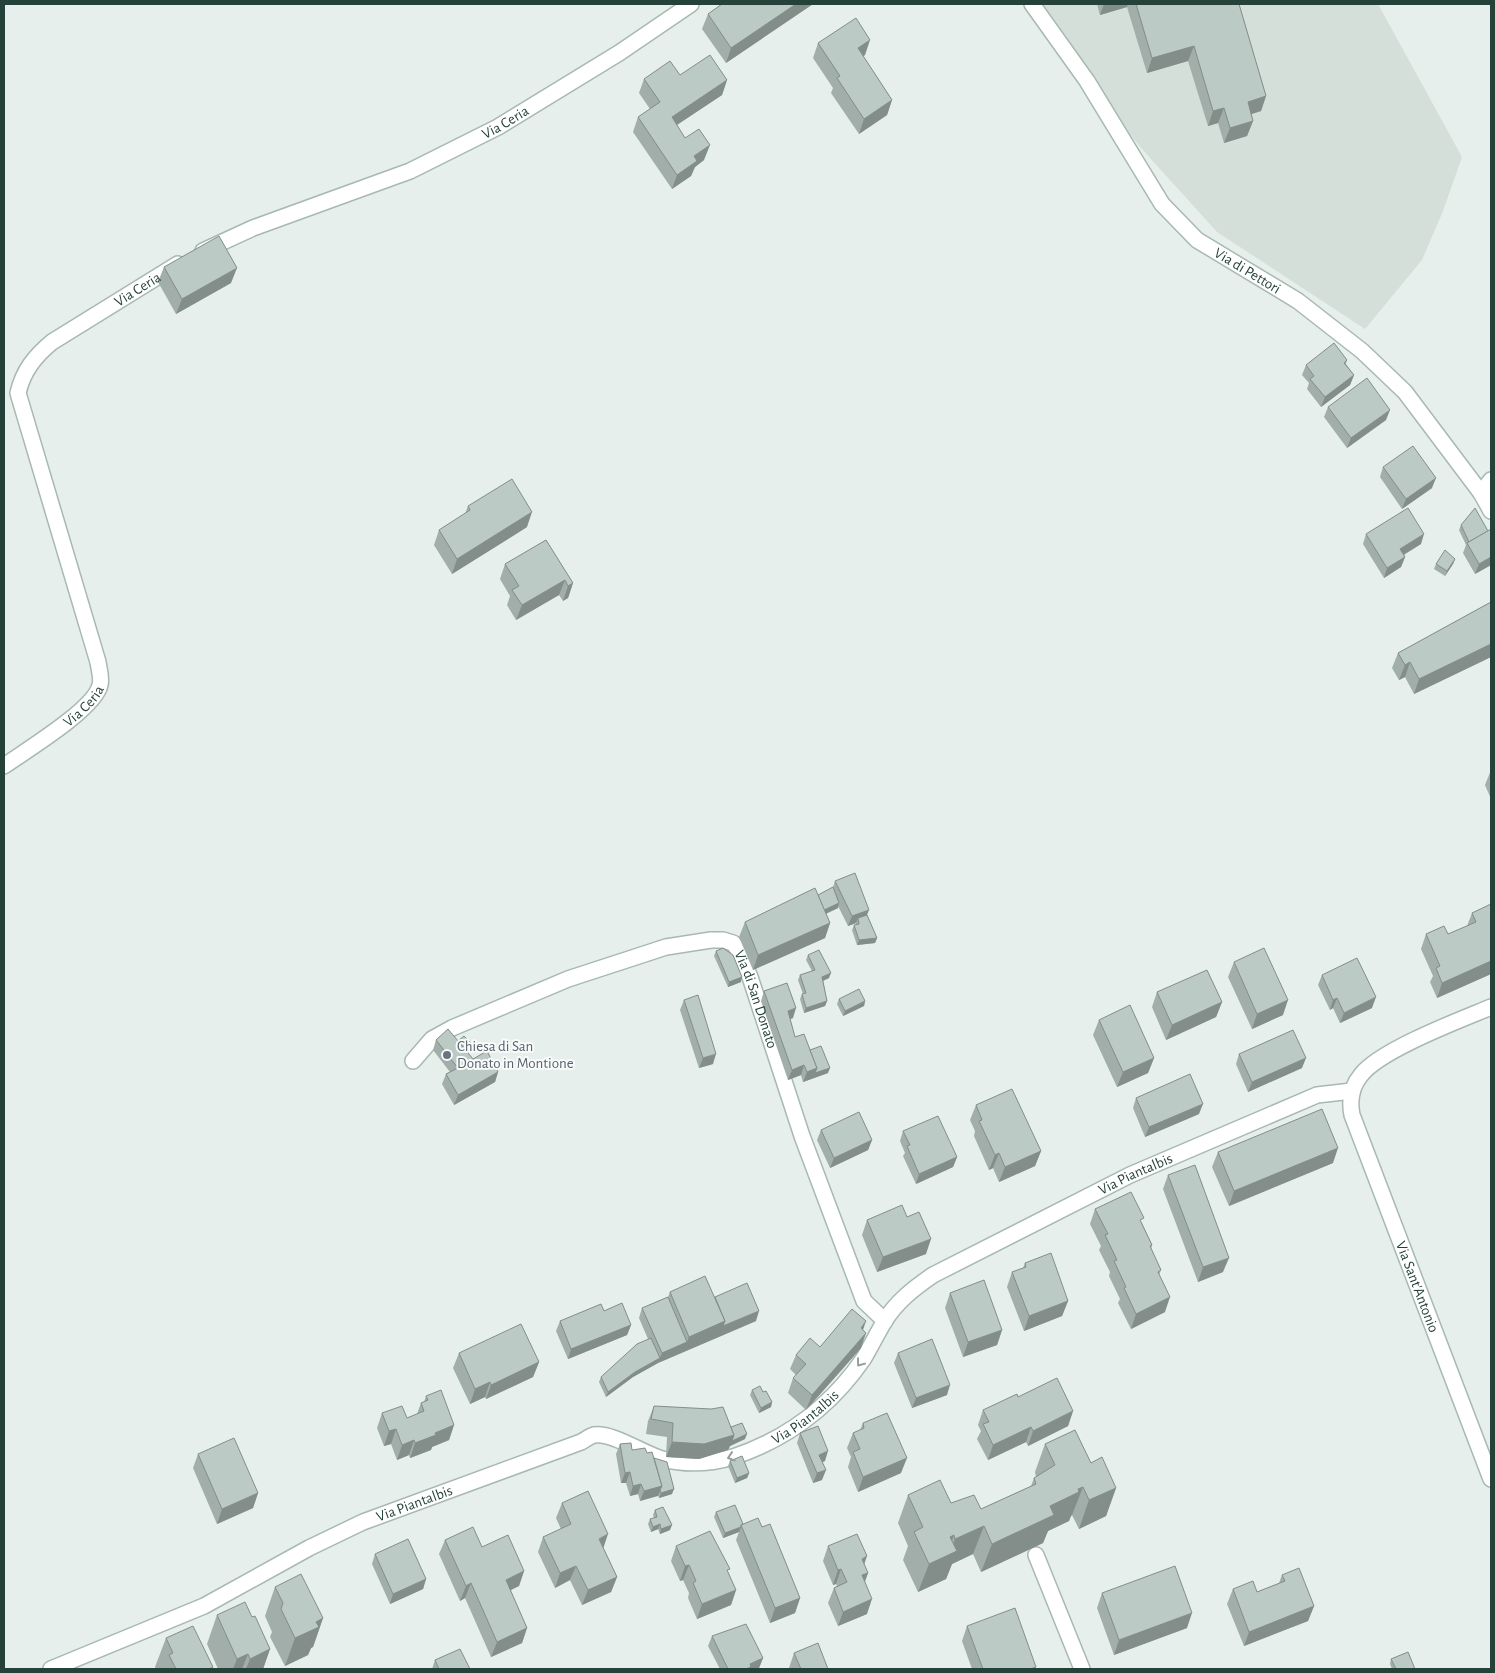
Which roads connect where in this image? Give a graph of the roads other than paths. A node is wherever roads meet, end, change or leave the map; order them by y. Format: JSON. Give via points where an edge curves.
{"nodes":[{"id":1,"x":691,"y":4,"type":"edge"},
{"id":2,"x":1032,"y":4,"type":"edge"},
{"id":3,"x":1491,"y":480,"type":"edge"},
{"id":4,"x":1481,"y":493,"type":"junction"},
{"id":5,"x":1491,"y":511,"type":"edge"},
{"id":6,"x":4,"y":766,"type":"edge"},
{"id":7,"x":1491,"y":1007,"type":"edge"},
{"id":8,"x":413,"y":1061,"type":"dead end"},
{"id":9,"x":1352,"y":1092,"type":"junction"},
{"id":10,"x":885,"y":1321,"type":"junction"},
{"id":11,"x":1491,"y":1480,"type":"edge"},
{"id":12,"x":1036,"y":1555,"type":"dead end"},
{"id":13,"x":51,"y":1669,"type":"edge"},
{"id":14,"x":1082,"y":1669,"type":"edge"}],
"edges":[{"from":1,"to":6,"type":"street","name":"Via Ceria","via":[[619,53],[498,127],[410,171],[253,228],[193,256],[38,353],[22,377],[18,394],[98,662],[100,685],[94,697],[78,713]]},
{"from":2,"to":4,"type":"street","name":"Via di Pettori","via":[[1087,80],[1162,204],[1187,232],[1298,301],[1362,351],[1404,392]]},
{"from":3,"to":4,"type":"street"},
{"from":4,"to":5,"type":"street","name":"Via di Pettori"},
{"from":7,"to":9,"type":"street","via":[[1388,1055],[1364,1071]]},
{"from":8,"to":10,"type":"street","name":"Via di San Donato","via":[[432,1039],[452,1028],[568,979],[666,947],[711,940],[733,943],[750,977],[802,1136],[864,1301]]},
{"from":9,"to":10,"type":"street","name":"Via Piantalbis","via":[[1317,1095],[1083,1197],[933,1275],[902,1299]]},
{"from":9,"to":11,"type":"street","name":"Via Sant'Antonio","via":[[1352,1115]]},
{"from":10,"to":13,"type":"street","name":"Via Piantalbis","one_way":true,"via":[[863,1359],[818,1410],[784,1434],[751,1449],[717,1461],[681,1463],[660,1458],[607,1436],[594,1435],[363,1522],[204,1606]]},
{"from":12,"to":14,"type":"street"}]}
